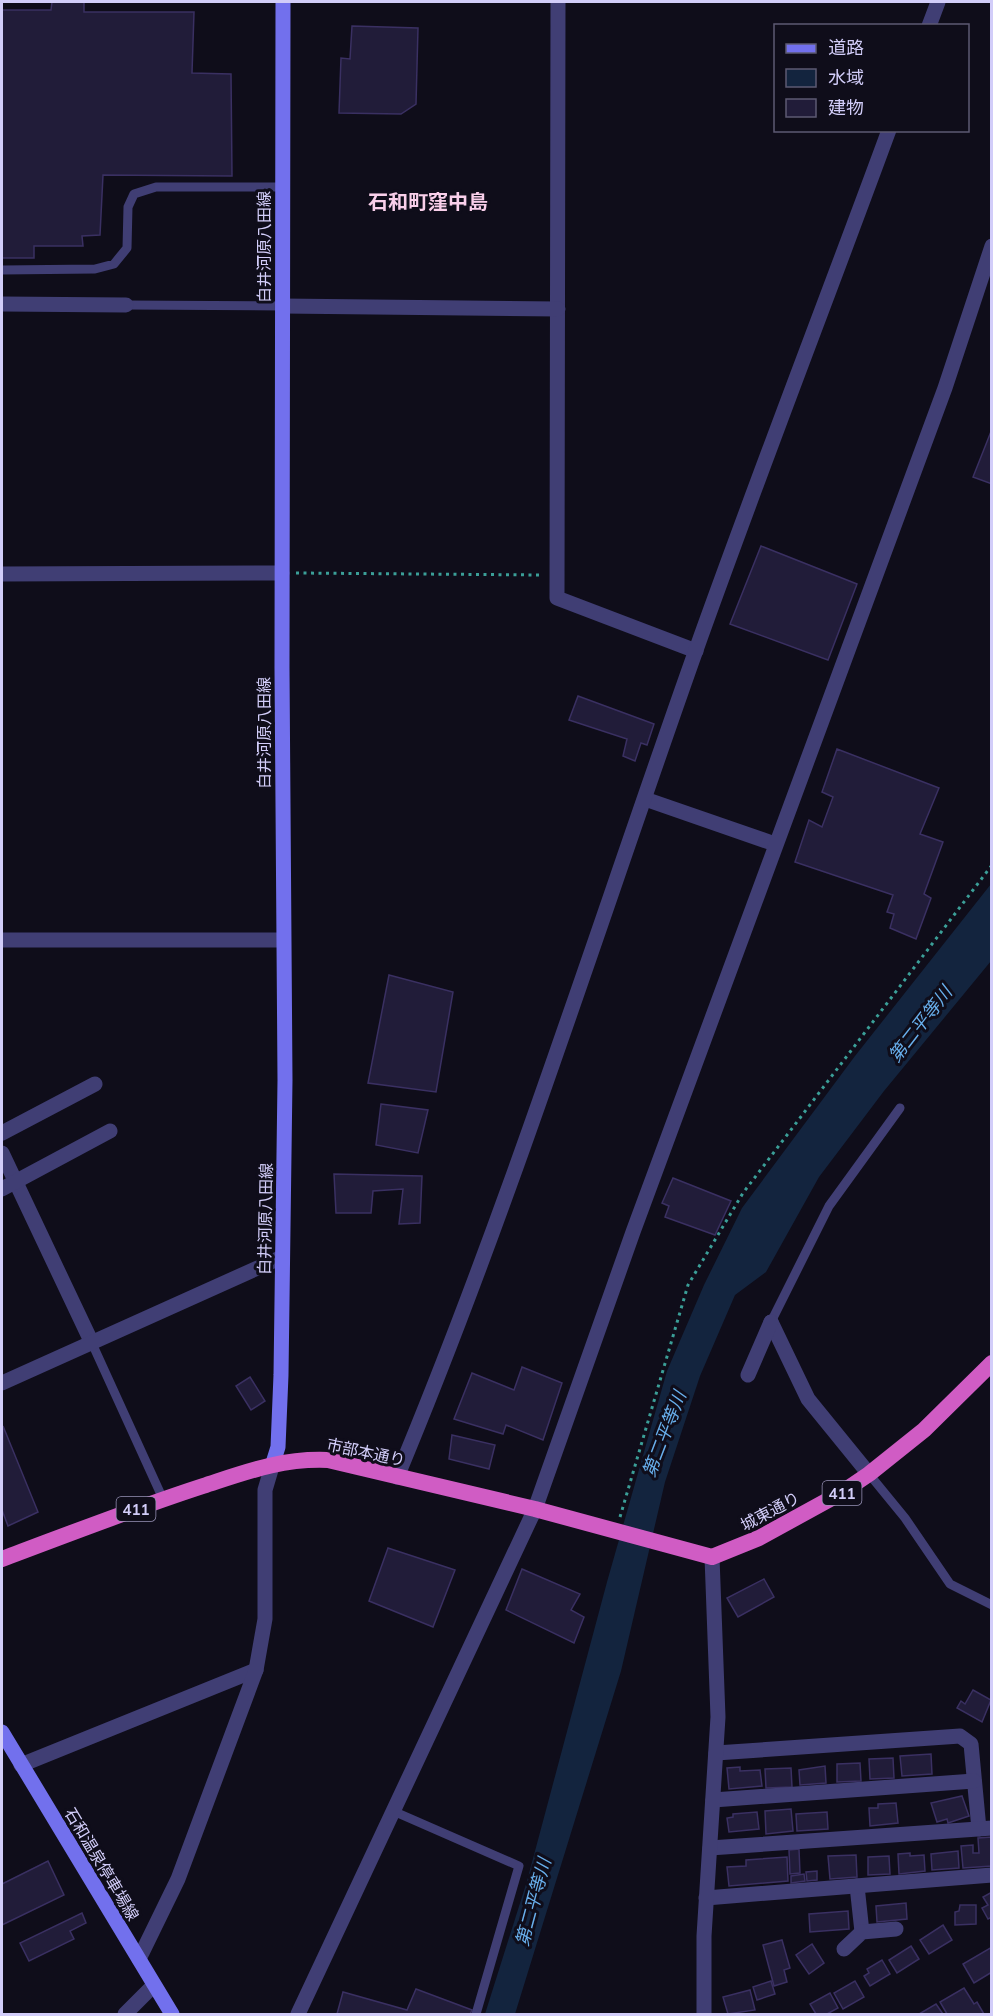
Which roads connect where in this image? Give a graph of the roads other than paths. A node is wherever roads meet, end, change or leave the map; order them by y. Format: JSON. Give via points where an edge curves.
{"nodes":[{"id":1,"x":283,"y":2,"type":"edge"},
{"id":2,"x":558,"y":2,"type":"edge"},
{"id":3,"x":938,"y":2,"type":"edge"},
{"id":4,"x":930,"y":24,"type":"edge"},
{"id":5,"x":888,"y":132,"type":"edge"},
{"id":6,"x":282,"y":187,"type":"junction"},
{"id":7,"x":992,"y":246,"type":"edge"},
{"id":8,"x":2,"y":270,"type":"edge"},
{"id":9,"x":2,"y":304,"type":"edge"},
{"id":10,"x":126,"y":305,"type":"joint"},
{"id":11,"x":282,"y":306,"type":"junction"},
{"id":12,"x":558,"y":309,"type":"junction"},
{"id":13,"x":282,"y":573,"type":"junction"},
{"id":14,"x":2,"y":574,"type":"edge"},
{"id":15,"x":696,"y":651,"type":"junction"},
{"id":16,"x":645,"y":799,"type":"junction"},
{"id":17,"x":775,"y":844,"type":"junction"},
{"id":18,"x":2,"y":940,"type":"edge"},
{"id":19,"x":282,"y":940,"type":"junction"},
{"id":20,"x":96,"y":1084,"type":"dead end"},
{"id":21,"x":900,"y":1108,"type":"dead end"},
{"id":22,"x":110,"y":1131,"type":"dead end"},
{"id":23,"x":2,"y":1133,"type":"edge"},
{"id":24,"x":2,"y":1153,"type":"edge"},
{"id":25,"x":8,"y":1186,"type":"edge"},
{"id":26,"x":282,"y":1257,"type":"junction"},
{"id":27,"x":771,"y":1322,"type":"junction"},
{"id":28,"x":91,"y":1341,"type":"junction"},
{"id":29,"x":992,"y":1363,"type":"edge"},
{"id":30,"x":748,"y":1375,"type":"dead end"},
{"id":31,"x":2,"y":1383,"type":"edge"},
{"id":32,"x":273,"y":1463,"type":"junction"},
{"id":33,"x":869,"y":1474,"type":"junction"},
{"id":34,"x":397,"y":1477,"type":"junction"},
{"id":35,"x":163,"y":1499,"type":"junction"},
{"id":36,"x":535,"y":1509,"type":"junction"},
{"id":37,"x":712,"y":1557,"type":"junction"},
{"id":38,"x":2,"y":1559,"type":"edge"},
{"id":39,"x":992,"y":1605,"type":"edge"},
{"id":40,"x":256,"y":1670,"type":"junction"},
{"id":41,"x":2,"y":1732,"type":"edge"},
{"id":42,"x":716,"y":1753,"type":"junction"},
{"id":43,"x":21,"y":1765,"type":"junction"},
{"id":44,"x":974,"y":1780,"type":"junction"},
{"id":45,"x":712,"y":1800,"type":"junction"},
{"id":46,"x":393,"y":1811,"type":"junction"},
{"id":47,"x":985,"y":1829,"type":"edge"},
{"id":48,"x":710,"y":1848,"type":"junction"},
{"id":49,"x":992,"y":1875,"type":"edge"},
{"id":50,"x":857,"y":1886,"type":"junction"},
{"id":51,"x":706,"y":1898,"type":"junction"},
{"id":52,"x":896,"y":1929,"type":"dead end"},
{"id":53,"x":862,"y":1932,"type":"junction"},
{"id":54,"x":844,"y":1949,"type":"dead end"},
{"id":55,"x":139,"y":1959,"type":"junction"},
{"id":56,"x":154,"y":1985,"type":"junction"},
{"id":57,"x":125,"y":2014,"type":"edge"},
{"id":58,"x":172,"y":2014,"type":"edge"},
{"id":59,"x":298,"y":2014,"type":"edge"},
{"id":60,"x":477,"y":2014,"type":"edge"},
{"id":61,"x":704,"y":2014,"type":"edge"}],
"edges":[{"from":1,"to":6,"type":"main road","name":"白井河原八田線"},
{"from":2,"to":12,"type":"street"},
{"from":3,"to":4,"type":"street"},
{"from":5,"to":15,"type":"street"},
{"from":6,"to":8,"type":"lane","via":[[156,187],[134,194],[128,207],[127,248],[114,264],[94,269]]},
{"from":6,"to":11,"type":"main road","name":"白井河原八田線"},
{"from":7,"to":17,"type":"street","via":[[945,388]]},
{"from":9,"to":10,"type":"street"},
{"from":10,"to":11,"type":"lane"},
{"from":11,"to":12,"type":"street"},
{"from":11,"to":13,"type":"main road","name":"白井河原八田線"},
{"from":12,"to":15,"type":"street","via":[[557,598]]},
{"from":13,"to":14,"type":"street"},
{"from":13,"to":19,"type":"main road","name":"白井河原八田線"},
{"from":15,"to":16,"type":"street"},
{"from":16,"to":17,"type":"street"},
{"from":16,"to":34,"type":"street","via":[[535,1111]]},
{"from":17,"to":36,"type":"street"},
{"from":18,"to":19,"type":"street"},
{"from":19,"to":26,"type":"main road","name":"白井河原八田線"},
{"from":20,"to":23,"type":"street"},
{"from":21,"to":27,"type":"lane","via":[[829,1206]]},
{"from":22,"to":25,"type":"street"},
{"from":24,"to":25,"type":"street"},
{"from":25,"to":28,"type":"street"},
{"from":26,"to":28,"type":"street"},
{"from":26,"to":32,"type":"main road","name":"白井河原八田線","via":[[281,1385],[278,1447]]},
{"from":27,"to":30,"type":"street"},
{"from":27,"to":33,"type":"street","via":[[808,1399]]},
{"from":28,"to":31,"type":"street"},
{"from":28,"to":35,"type":"lane"},
{"from":29,"to":33,"type":"highway","name":"城東通り","number":"411","via":[[924,1430]]},
{"from":32,"to":34,"type":"highway","name":"市部本通り","number":"411","via":[[328,1460]]},
{"from":32,"to":35,"type":"highway","name":"市部本通り","number":"411"},
{"from":32,"to":40,"type":"street","via":[[265,1491],[265,1619]]},
{"from":33,"to":37,"type":"highway","name":"城東通り","number":"411","via":[[759,1538]]},
{"from":33,"to":39,"type":"lane","via":[[950,1584]]},
{"from":34,"to":36,"type":"highway","name":"市部本通り","number":"411"},
{"from":35,"to":38,"type":"highway","name":"市部本通り","number":"411"},
{"from":36,"to":37,"type":"highway","name":"市部本通り","number":"411"},
{"from":36,"to":46,"type":"street"},
{"from":37,"to":42,"type":"street"},
{"from":40,"to":43,"type":"street"},
{"from":40,"to":55,"type":"street","via":[[178,1879]]},
{"from":41,"to":43,"type":"main road","name":"石和温泉停車場線"},
{"from":42,"to":44,"type":"street","via":[[960,1736],[971,1744]]},
{"from":42,"to":45,"type":"street"},
{"from":43,"to":55,"type":"main road","name":"石和温泉停車場線"},
{"from":44,"to":45,"type":"street"},
{"from":44,"to":47,"type":"street"},
{"from":45,"to":48,"type":"street"},
{"from":46,"to":59,"type":"street"},
{"from":46,"to":60,"type":"lane","via":[[519,1866]]},
{"from":47,"to":48,"type":"street"},
{"from":48,"to":51,"type":"street"},
{"from":49,"to":50,"type":"street"},
{"from":50,"to":51,"type":"street"},
{"from":50,"to":53,"type":"street"},
{"from":51,"to":61,"type":"street"},
{"from":52,"to":53,"type":"street"},
{"from":53,"to":54,"type":"street"},
{"from":55,"to":56,"type":"main road","name":"石和温泉停車場線"},
{"from":56,"to":57,"type":"street"},
{"from":56,"to":58,"type":"main road","name":"石和温泉停車場線"}]}
